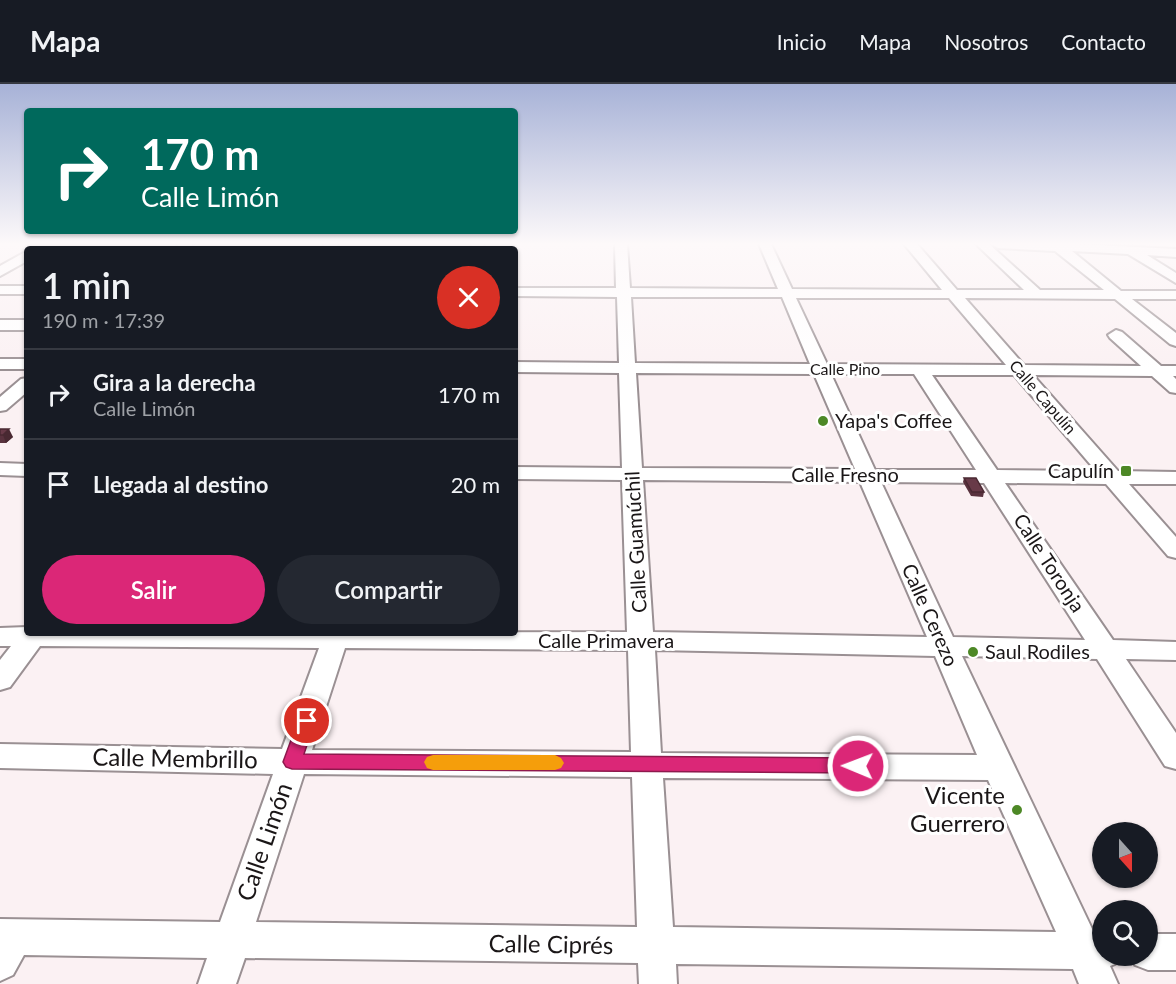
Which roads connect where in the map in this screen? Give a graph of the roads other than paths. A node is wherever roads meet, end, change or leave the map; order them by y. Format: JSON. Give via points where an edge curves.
{"nodes":[{"id":1,"x":624,"y":286,"type":"edge"},
{"id":2,"x":783,"y":286,"type":"edge"},
{"id":3,"x":946,"y":286,"type":"edge"},
{"id":4,"x":1027,"y":286,"type":"edge"},
{"id":5,"x":1107,"y":286,"type":"edge"},
{"id":6,"x":0,"y":290,"type":"edge"},
{"id":7,"x":24,"y":290,"type":"edge"},
{"id":8,"x":518,"y":292,"type":"edge"},
{"id":9,"x":624,"y":293,"type":"junction"},
{"id":10,"x":787,"y":294,"type":"junction"},
{"id":11,"x":953,"y":294,"type":"junction"},
{"id":12,"x":1037,"y":295,"type":"junction"},
{"id":13,"x":1118,"y":295,"type":"junction"},
{"id":14,"x":1176,"y":295,"type":"edge"},
{"id":15,"x":0,"y":325,"type":"edge"},
{"id":16,"x":24,"y":326,"type":"edge"},
{"id":17,"x":1116,"y":335,"type":"dead end"},
{"id":18,"x":1176,"y":340,"type":"edge"},
{"id":19,"x":0,"y":364,"type":"edge"},
{"id":20,"x":24,"y":364,"type":"edge"},
{"id":21,"x":518,"y":367,"type":"edge"},
{"id":22,"x":629,"y":368,"type":"junction"},
{"id":23,"x":823,"y":369,"type":"junction"},
{"id":24,"x":920,"y":370,"type":"junction"},
{"id":25,"x":1020,"y":370,"type":"junction"},
{"id":26,"x":1157,"y":371,"type":"junction"},
{"id":27,"x":1176,"y":371,"type":"edge"},
{"id":28,"x":24,"y":386,"type":"edge"},
{"id":29,"x":1176,"y":388,"type":"edge"},
{"id":30,"x":0,"y":406,"type":"edge"},
{"id":31,"x":0,"y":469,"type":"edge"},
{"id":32,"x":24,"y":470,"type":"edge"},
{"id":33,"x":518,"y":473,"type":"edge"},
{"id":34,"x":633,"y":474,"type":"junction"},
{"id":35,"x":868,"y":476,"type":"junction"},
{"id":36,"x":992,"y":476,"type":"junction"},
{"id":37,"x":1112,"y":478,"type":"junction"},
{"id":38,"x":1176,"y":478,"type":"edge"},
{"id":39,"x":1176,"y":551,"type":"edge"},
{"id":40,"x":24,"y":636,"type":"edge"},
{"id":41,"x":33,"y":636,"type":"edge"},
{"id":42,"x":336,"y":636,"type":"edge"},
{"id":43,"x":0,"y":637,"type":"edge"},
{"id":44,"x":640,"y":641,"type":"junction"},
{"id":45,"x":945,"y":647,"type":"junction"},
{"id":46,"x":1105,"y":650,"type":"junction"},
{"id":47,"x":1176,"y":651,"type":"edge"},
{"id":48,"x":0,"y":680,"type":"edge"},
{"id":49,"x":0,"y":756,"type":"edge"},
{"id":50,"x":1176,"y":758,"type":"edge"},
{"id":51,"x":292,"y":762,"type":"junction"},
{"id":52,"x":647,"y":763,"type":"junction"},
{"id":53,"x":998,"y":768,"type":"junction"},
{"id":54,"x":232,"y":940,"type":"junction"},
{"id":55,"x":5,"y":945,"type":"edge"},
{"id":56,"x":656,"y":947,"type":"junction"},
{"id":57,"x":1092,"y":949,"type":"edge"},
{"id":58,"x":1092,"y":951,"type":"edge"},
{"id":59,"x":1158,"y":952,"type":"edge"},
{"id":60,"x":1176,"y":952,"type":"edge"},
{"id":61,"x":1096,"y":966,"type":"edge"},
{"id":62,"x":217,"y":984,"type":"edge"},
{"id":63,"x":658,"y":984,"type":"edge"},
{"id":64,"x":1099,"y":984,"type":"edge"}],
"edges":[{"from":1,"to":9,"type":"street","name":"Calle Guamúchil"},
{"from":2,"to":10,"type":"street","name":"Calle Cerezo"},
{"from":3,"to":11,"type":"street","name":"Calle Capulín"},
{"from":4,"to":12,"type":"street"},
{"from":5,"to":13,"type":"street"},
{"from":6,"to":7,"type":"street"},
{"from":8,"to":9,"type":"street"},
{"from":9,"to":10,"type":"street"},
{"from":9,"to":22,"type":"street","name":"Calle Guamúchil"},
{"from":10,"to":11,"type":"street"},
{"from":10,"to":23,"type":"street","name":"Calle Cerezo"},
{"from":11,"to":12,"type":"street"},
{"from":11,"to":25,"type":"street","name":"Calle Capulín"},
{"from":12,"to":13,"type":"street"},
{"from":13,"to":14,"type":"street"},
{"from":13,"to":18,"type":"street"},
{"from":15,"to":16,"type":"street"},
{"from":17,"to":26,"type":"street"},
{"from":19,"to":20,"type":"street"},
{"from":21,"to":22,"type":"street","name":"Calle Pino"},
{"from":22,"to":23,"type":"street","name":"Calle Pino"},
{"from":22,"to":34,"type":"street","name":"Calle Guamúchil"},
{"from":23,"to":24,"type":"street","name":"Calle Pino"},
{"from":23,"to":35,"type":"street","name":"Calle Cerezo"},
{"from":24,"to":25,"type":"street","name":"Calle Pino"},
{"from":24,"to":36,"type":"street","name":"Calle Toronja"},
{"from":25,"to":26,"type":"street","name":"Calle Pino"},
{"from":25,"to":37,"type":"street","name":"Calle Capulín"},
{"from":26,"to":27,"type":"street","name":"Calle Pino"},
{"from":26,"to":29,"type":"street"},
{"from":28,"to":30,"type":"street"},
{"from":31,"to":32,"type":"street"},
{"from":33,"to":34,"type":"street","name":"Calle Fresno"},
{"from":34,"to":35,"type":"street","name":"Calle Fresno"},
{"from":34,"to":44,"type":"street","name":"Calle Guamúchil"},
{"from":35,"to":36,"type":"street","name":"Calle Fresno"},
{"from":35,"to":45,"type":"street","name":"Calle Cerezo"},
{"from":36,"to":37,"type":"street","name":"Calle Fresno"},
{"from":36,"to":46,"type":"street","name":"Calle Toronja"},
{"from":37,"to":38,"type":"street","name":"Calle Fresno"},
{"from":37,"to":39,"type":"street","name":"Calle Capulín"},
{"from":40,"to":43,"type":"street","name":"Calle Primavera"},
{"from":41,"to":48,"type":"street"},
{"from":42,"to":44,"type":"street","name":"Calle Primavera"},
{"from":42,"to":51,"type":"street","name":"Calle Limón"},
{"from":44,"to":45,"type":"street","name":"Calle Primavera"},
{"from":44,"to":52,"type":"street","name":"Calle Guamúchil"},
{"from":45,"to":46,"type":"street","name":"Calle Primavera"},
{"from":45,"to":53,"type":"street","name":"Calle Cerezo"},
{"from":46,"to":47,"type":"street","name":"Calle Primavera"},
{"from":46,"to":50,"type":"street","name":"Calle Toronja"},
{"from":49,"to":51,"type":"street","name":"Calle Membrillo"},
{"from":51,"to":52,"type":"street","name":"Calle Membrillo"},
{"from":51,"to":54,"type":"street","name":"Calle Limón"},
{"from":52,"to":53,"type":"street","name":"Calle Membrillo"},
{"from":52,"to":56,"type":"street","name":"Calle Guamúchil"},
{"from":53,"to":57,"type":"street","name":"Calle Cerezo"},
{"from":54,"to":55,"type":"street","name":"Calle Ciprés"},
{"from":54,"to":56,"type":"street","name":"Calle Ciprés"},
{"from":54,"to":62,"type":"street","name":"Calle Limón"},
{"from":56,"to":58,"type":"street","name":"Calle Ciprés"},
{"from":56,"to":63,"type":"street","name":"Calle Guamúchil"},
{"from":59,"to":60,"type":"street"},
{"from":61,"to":64,"type":"street","name":"Calle Cerezo"}]}
